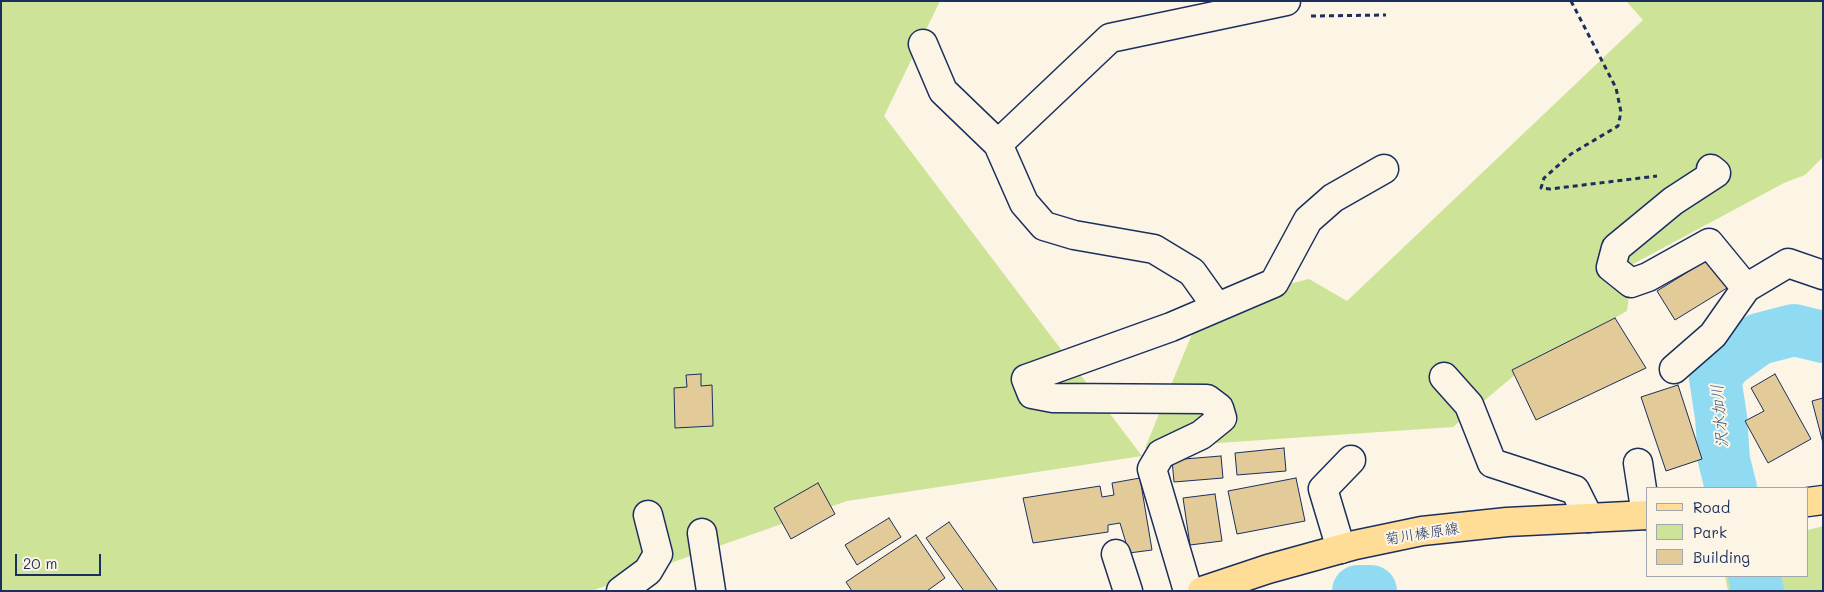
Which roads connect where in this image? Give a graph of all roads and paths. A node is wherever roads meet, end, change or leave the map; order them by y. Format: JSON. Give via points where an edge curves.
{"nodes":[{"id":1,"x":1571,"y":1,"type":"edge"},
{"id":2,"x":1296,"y":8,"type":"edge"},
{"id":3,"x":1386,"y":15,"type":"dead end"},
{"id":4,"x":923,"y":44,"type":"dead end"},
{"id":5,"x":998,"y":144,"type":"junction"},
{"id":6,"x":1384,"y":169,"type":"dead end"},
{"id":7,"x":1711,"y":169,"type":"dead end"},
{"id":8,"x":1665,"y":175,"type":"dead end"},
{"id":9,"x":1823,"y":275,"type":"edge"},
{"id":10,"x":1746,"y":288,"type":"junction"},
{"id":11,"x":1217,"y":307,"type":"junction"},
{"id":12,"x":1674,"y":369,"type":"dead end"},
{"id":13,"x":1444,"y":377,"type":"dead end"},
{"id":14,"x":1351,"y":460,"type":"dead end"},
{"id":15,"x":1638,"y":463,"type":"dead end"},
{"id":16,"x":1823,"y":500,"type":"edge"},
{"id":17,"x":1809,"y":502,"type":"edge"},
{"id":18,"x":1646,"y":509,"type":"edge"},
{"id":19,"x":648,"y":515,"type":"dead end"},
{"id":20,"x":1646,"y":515,"type":"edge"},
{"id":21,"x":1588,"y":518,"type":"junction"},
{"id":22,"x":702,"y":533,"type":"dead end"},
{"id":23,"x":1342,"y":549,"type":"junction"},
{"id":24,"x":1116,"y":554,"type":"dead end"},
{"id":25,"x":622,"y":591,"type":"edge"},
{"id":26,"x":711,"y":591,"type":"edge"},
{"id":27,"x":1128,"y":591,"type":"edge"},
{"id":28,"x":1188,"y":591,"type":"edge"},
{"id":29,"x":1202,"y":591,"type":"edge"}],
"edges":[{"from":1,"to":8,"type":"path","via":[[1616,88],[1621,112],[1618,126],[1572,154],[1544,178],[1541,188]]},
{"from":2,"to":3,"type":"path"},
{"from":2,"to":5,"type":"lane","via":[[1110,38]]},
{"from":4,"to":5,"type":"lane","via":[[943,91]]},
{"from":5,"to":11,"type":"lane","via":[[1024,203],[1044,226],[1154,249],[1192,272]]},
{"from":6,"to":11,"type":"lane","via":[[1333,198],[1308,220],[1274,283]]},
{"from":7,"to":10,"type":"lane","via":[[1716,172],[1673,201],[1616,248],[1611,267],[1631,283],[1709,243]]},
{"from":9,"to":10,"type":"lane","via":[[1788,263]]},
{"from":10,"to":12,"type":"lane","via":[[1713,336]]},
{"from":11,"to":28,"type":"lane","via":[[1026,379],[1032,394],[1053,398],[1208,399],[1219,408],[1222,418],[1201,435],[1161,454],[1152,470]]},
{"from":13,"to":21,"type":"lane","via":[[1469,405],[1492,463],[1576,490]]},
{"from":14,"to":23,"type":"lane","via":[[1323,489]]},
{"from":15,"to":18,"type":"lane"},
{"from":16,"to":17,"type":"main road"},
{"from":19,"to":25,"type":"lane","via":[[658,554],[648,571]]},
{"from":20,"to":21,"type":"main road","name":"菊川榛原線"},
{"from":21,"to":23,"type":"main road","name":"菊川榛原線","via":[[1507,522],[1422,532]]},
{"from":22,"to":26,"type":"lane"},
{"from":23,"to":29,"type":"main road","name":"菊川榛原線"},
{"from":24,"to":27,"type":"lane"}]}
